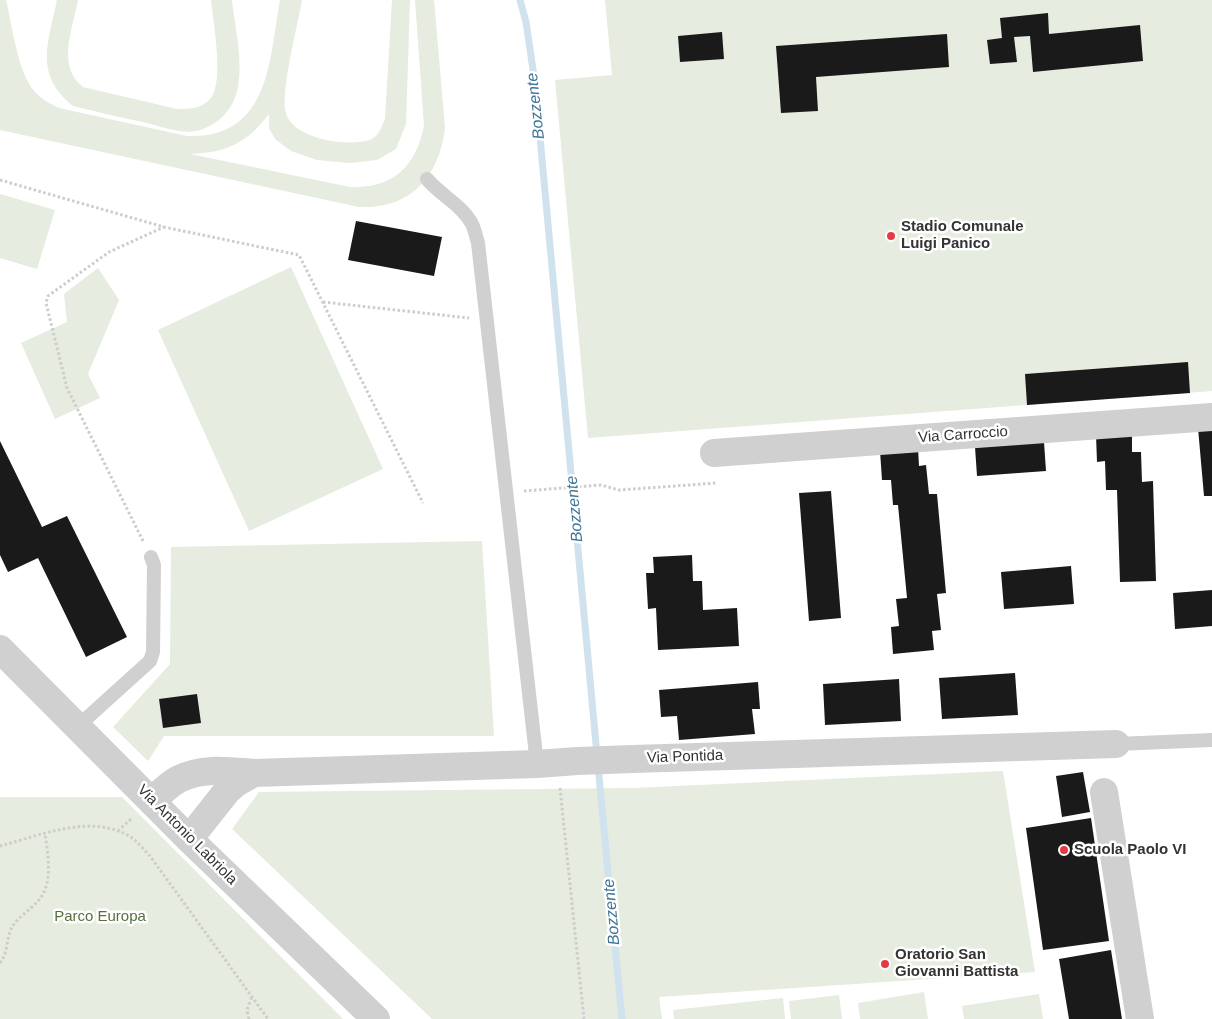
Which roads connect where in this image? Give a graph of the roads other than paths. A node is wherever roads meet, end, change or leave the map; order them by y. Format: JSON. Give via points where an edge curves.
{"nodes":[{"id":1,"x":427,"y":179,"type":"dead end"},
{"id":2,"x":1212,"y":417,"type":"edge"},
{"id":3,"x":714,"y":453,"type":"dead end"},
{"id":4,"x":151,"y":556,"type":"road end"},
{"id":5,"x":0,"y":649,"type":"edge"},
{"id":6,"x":77,"y":727,"type":"junction"},
{"id":7,"x":1212,"y":740,"type":"edge"},
{"id":8,"x":1116,"y":744,"type":"joint"},
{"id":9,"x":557,"y":762,"type":"junction"},
{"id":10,"x":254,"y":773,"type":"junction"},
{"id":11,"x":1104,"y":792,"type":"dead end"},
{"id":12,"x":151,"y":801,"type":"junction"},
{"id":13,"x":189,"y":839,"type":"junction"},
{"id":14,"x":376,"y":1019,"type":"edge"},
{"id":15,"x":1140,"y":1019,"type":"edge"}],
"edges":[{"from":1,"to":9,"type":"lane","via":[[472,224],[478,243],[506,492]]},
{"from":2,"to":3,"type":"street","name":"Via Carroccio"},
{"from":4,"to":6,"type":"lane","via":[[154,565],[153,652],[150,661]]},
{"from":5,"to":6,"type":"street","name":"Via Antonio Labriola"},
{"from":6,"to":12,"type":"street","name":"Via Antonio Labriola"},
{"from":7,"to":8,"type":"lane"},
{"from":8,"to":9,"type":"street","name":"Via Pontida"},
{"from":9,"to":10,"type":"street","name":"Via Pontida"},
{"from":10,"to":12,"type":"street","name":"Via Pontida","via":[[197,772],[179,779]]},
{"from":10,"to":13,"type":"street","name":"Via Pontida","via":[[227,791]]},
{"from":11,"to":15,"type":"street"},
{"from":12,"to":13,"type":"street","name":"Via Antonio Labriola"},
{"from":13,"to":14,"type":"street","name":"Via Antonio Labriola"}]}
